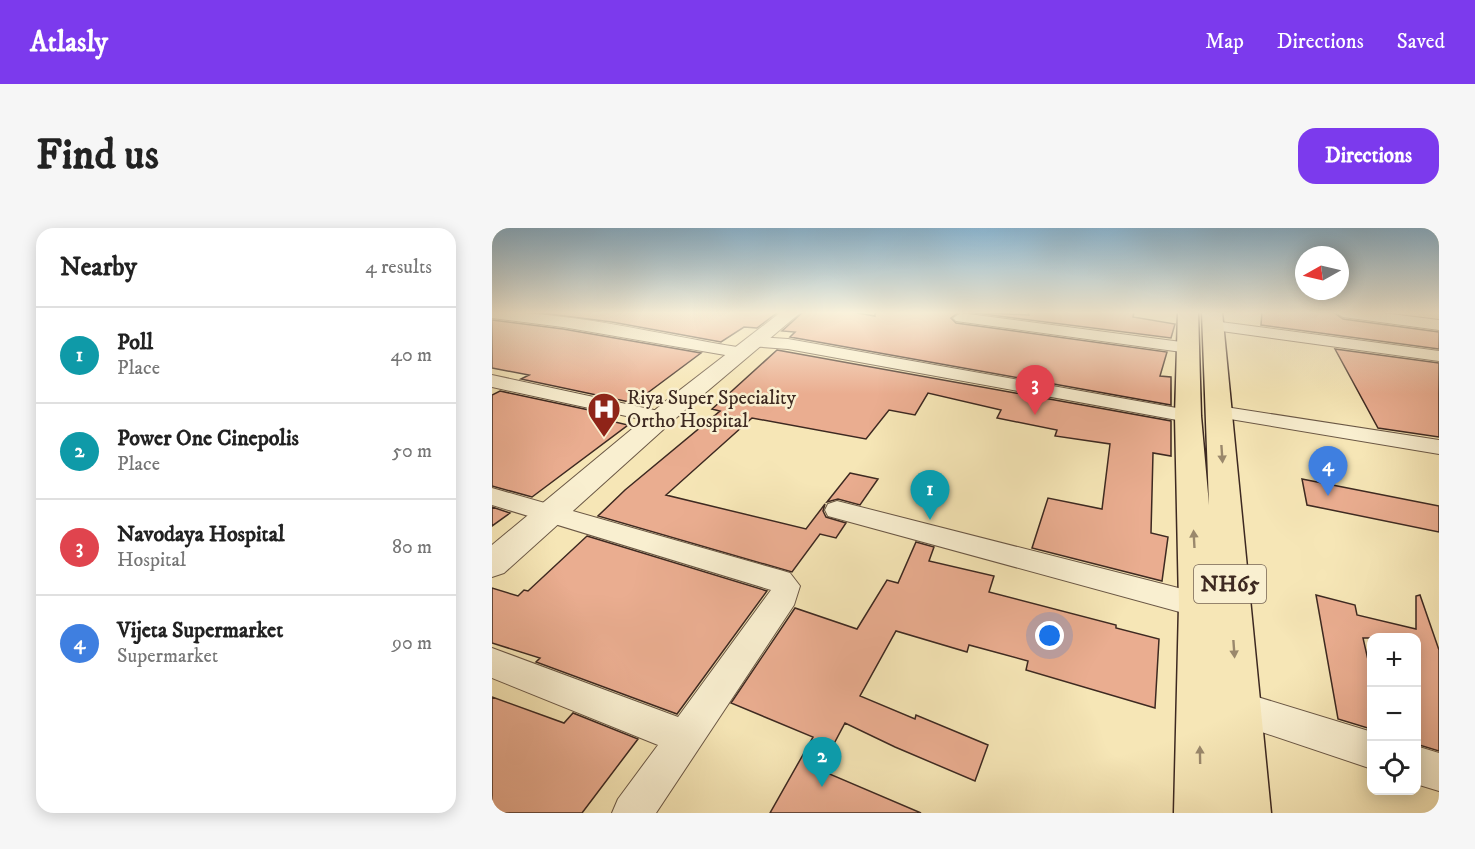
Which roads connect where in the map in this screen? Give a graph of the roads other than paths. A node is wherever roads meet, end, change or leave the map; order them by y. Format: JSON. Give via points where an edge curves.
{"nodes":[{"id":1,"x":663,"y":339,"type":"edge"},
{"id":2,"x":746,"y":339,"type":"edge"},
{"id":3,"x":760,"y":339,"type":"edge"},
{"id":4,"x":1198,"y":339,"type":"edge"},
{"id":5,"x":1326,"y":339,"type":"edge"},
{"id":6,"x":757,"y":342,"type":"junction"},
{"id":7,"x":731,"y":351,"type":"junction"},
{"id":8,"x":1439,"y":356,"type":"edge"},
{"id":9,"x":492,"y":381,"type":"edge"},
{"id":10,"x":1204,"y":414,"type":"junction"},
{"id":11,"x":654,"y":416,"type":"junction"},
{"id":12,"x":1439,"y":447,"type":"edge"},
{"id":13,"x":492,"y":496,"type":"edge"},
{"id":14,"x":837,"y":510,"type":"dead end"},
{"id":15,"x":546,"y":513,"type":"junction"},
{"id":16,"x":492,"y":554,"type":"edge"},
{"id":17,"x":492,"y":564,"type":"edge"},
{"id":18,"x":1198,"y":605,"type":"junction"},
{"id":19,"x":492,"y":663,"type":"edge"},
{"id":20,"x":1238,"y":708,"type":"junction"},
{"id":21,"x":685,"y":738,"type":"junction"},
{"id":22,"x":1367,"y":750,"type":"edge"},
{"id":23,"x":1421,"y":767,"type":"edge"},
{"id":24,"x":1439,"y":772,"type":"edge"},
{"id":25,"x":632,"y":813,"type":"edge"},
{"id":26,"x":1200,"y":813,"type":"edge"},
{"id":27,"x":1245,"y":813,"type":"edge"}],
"edges":[{"from":1,"to":7,"type":"street"},
{"from":2,"to":7,"type":"street"},
{"from":3,"to":6,"type":"street"},
{"from":4,"to":10,"type":"highway","number":"NH65"},
{"from":5,"to":8,"type":"street"},
{"from":6,"to":10,"type":"street"},
{"from":6,"to":15,"type":"street"},
{"from":7,"to":11,"type":"street"},
{"from":9,"to":11,"type":"street"},
{"from":10,"to":12,"type":"street"},
{"from":18,"to":10,"type":"highway","number":"NH65","one_way":true},
{"from":10,"to":20,"type":"highway","number":"NH65","one_way":true},
{"from":11,"to":15,"type":"street"},
{"from":13,"to":15,"type":"street"},
{"from":14,"to":18,"type":"street"},
{"from":15,"to":16,"type":"street"},
{"from":15,"to":17,"type":"street"},
{"from":15,"to":21,"type":"street","via":[[780,581],[786,586],[784,597]]},
{"from":26,"to":18,"type":"highway","number":"NH65","one_way":true},
{"from":19,"to":21,"type":"street"},
{"from":20,"to":22,"type":"street"},
{"from":20,"to":27,"type":"highway","number":"NH65"},
{"from":21,"to":25,"type":"street"},
{"from":23,"to":24,"type":"street"}]}
